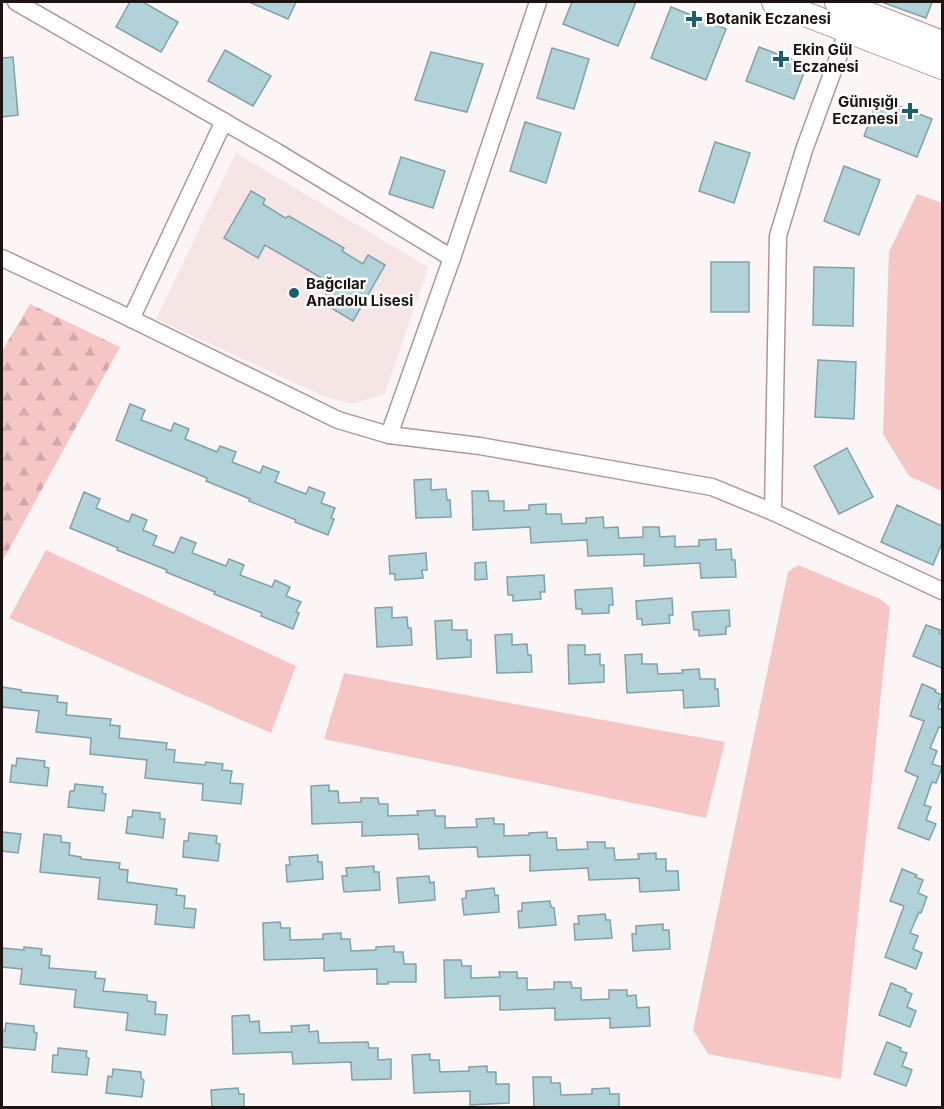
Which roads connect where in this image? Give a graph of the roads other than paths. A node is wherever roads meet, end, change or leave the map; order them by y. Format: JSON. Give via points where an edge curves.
{"nodes":[{"id":1,"x":16,"y":2,"type":"edge"},
{"id":2,"x":538,"y":2,"type":"edge"},
{"id":3,"x":774,"y":2,"type":"edge"},
{"id":4,"x":837,"y":2,"type":"edge"},
{"id":5,"x":848,"y":30,"type":"junction"},
{"id":6,"x":942,"y":43,"type":"edge"},
{"id":7,"x":942,"y":67,"type":"edge"},
{"id":8,"x":224,"y":121,"type":"junction"},
{"id":9,"x":2,"y":258,"type":"edge"},
{"id":10,"x":452,"y":258,"type":"junction"},
{"id":11,"x":131,"y":318,"type":"junction"},
{"id":12,"x":389,"y":435,"type":"junction"},
{"id":13,"x":773,"y":512,"type":"junction"},
{"id":14,"x":942,"y":591,"type":"edge"}],
"edges":[{"from":1,"to":8,"type":"street"},
{"from":2,"to":10,"type":"street"},
{"from":3,"to":5,"type":"main road"},
{"from":4,"to":6,"type":"main road"},
{"from":5,"to":7,"type":"main road"},
{"from":5,"to":13,"type":"street","via":[[804,150],[778,236]]},
{"from":8,"to":10,"type":"street"},
{"from":8,"to":11,"type":"street"},
{"from":9,"to":11,"type":"street"},
{"from":10,"to":12,"type":"street"},
{"from":11,"to":12,"type":"street","via":[[338,420]]},
{"from":12,"to":13,"type":"street","via":[[480,446],[712,488]]},
{"from":13,"to":14,"type":"street"}]}
